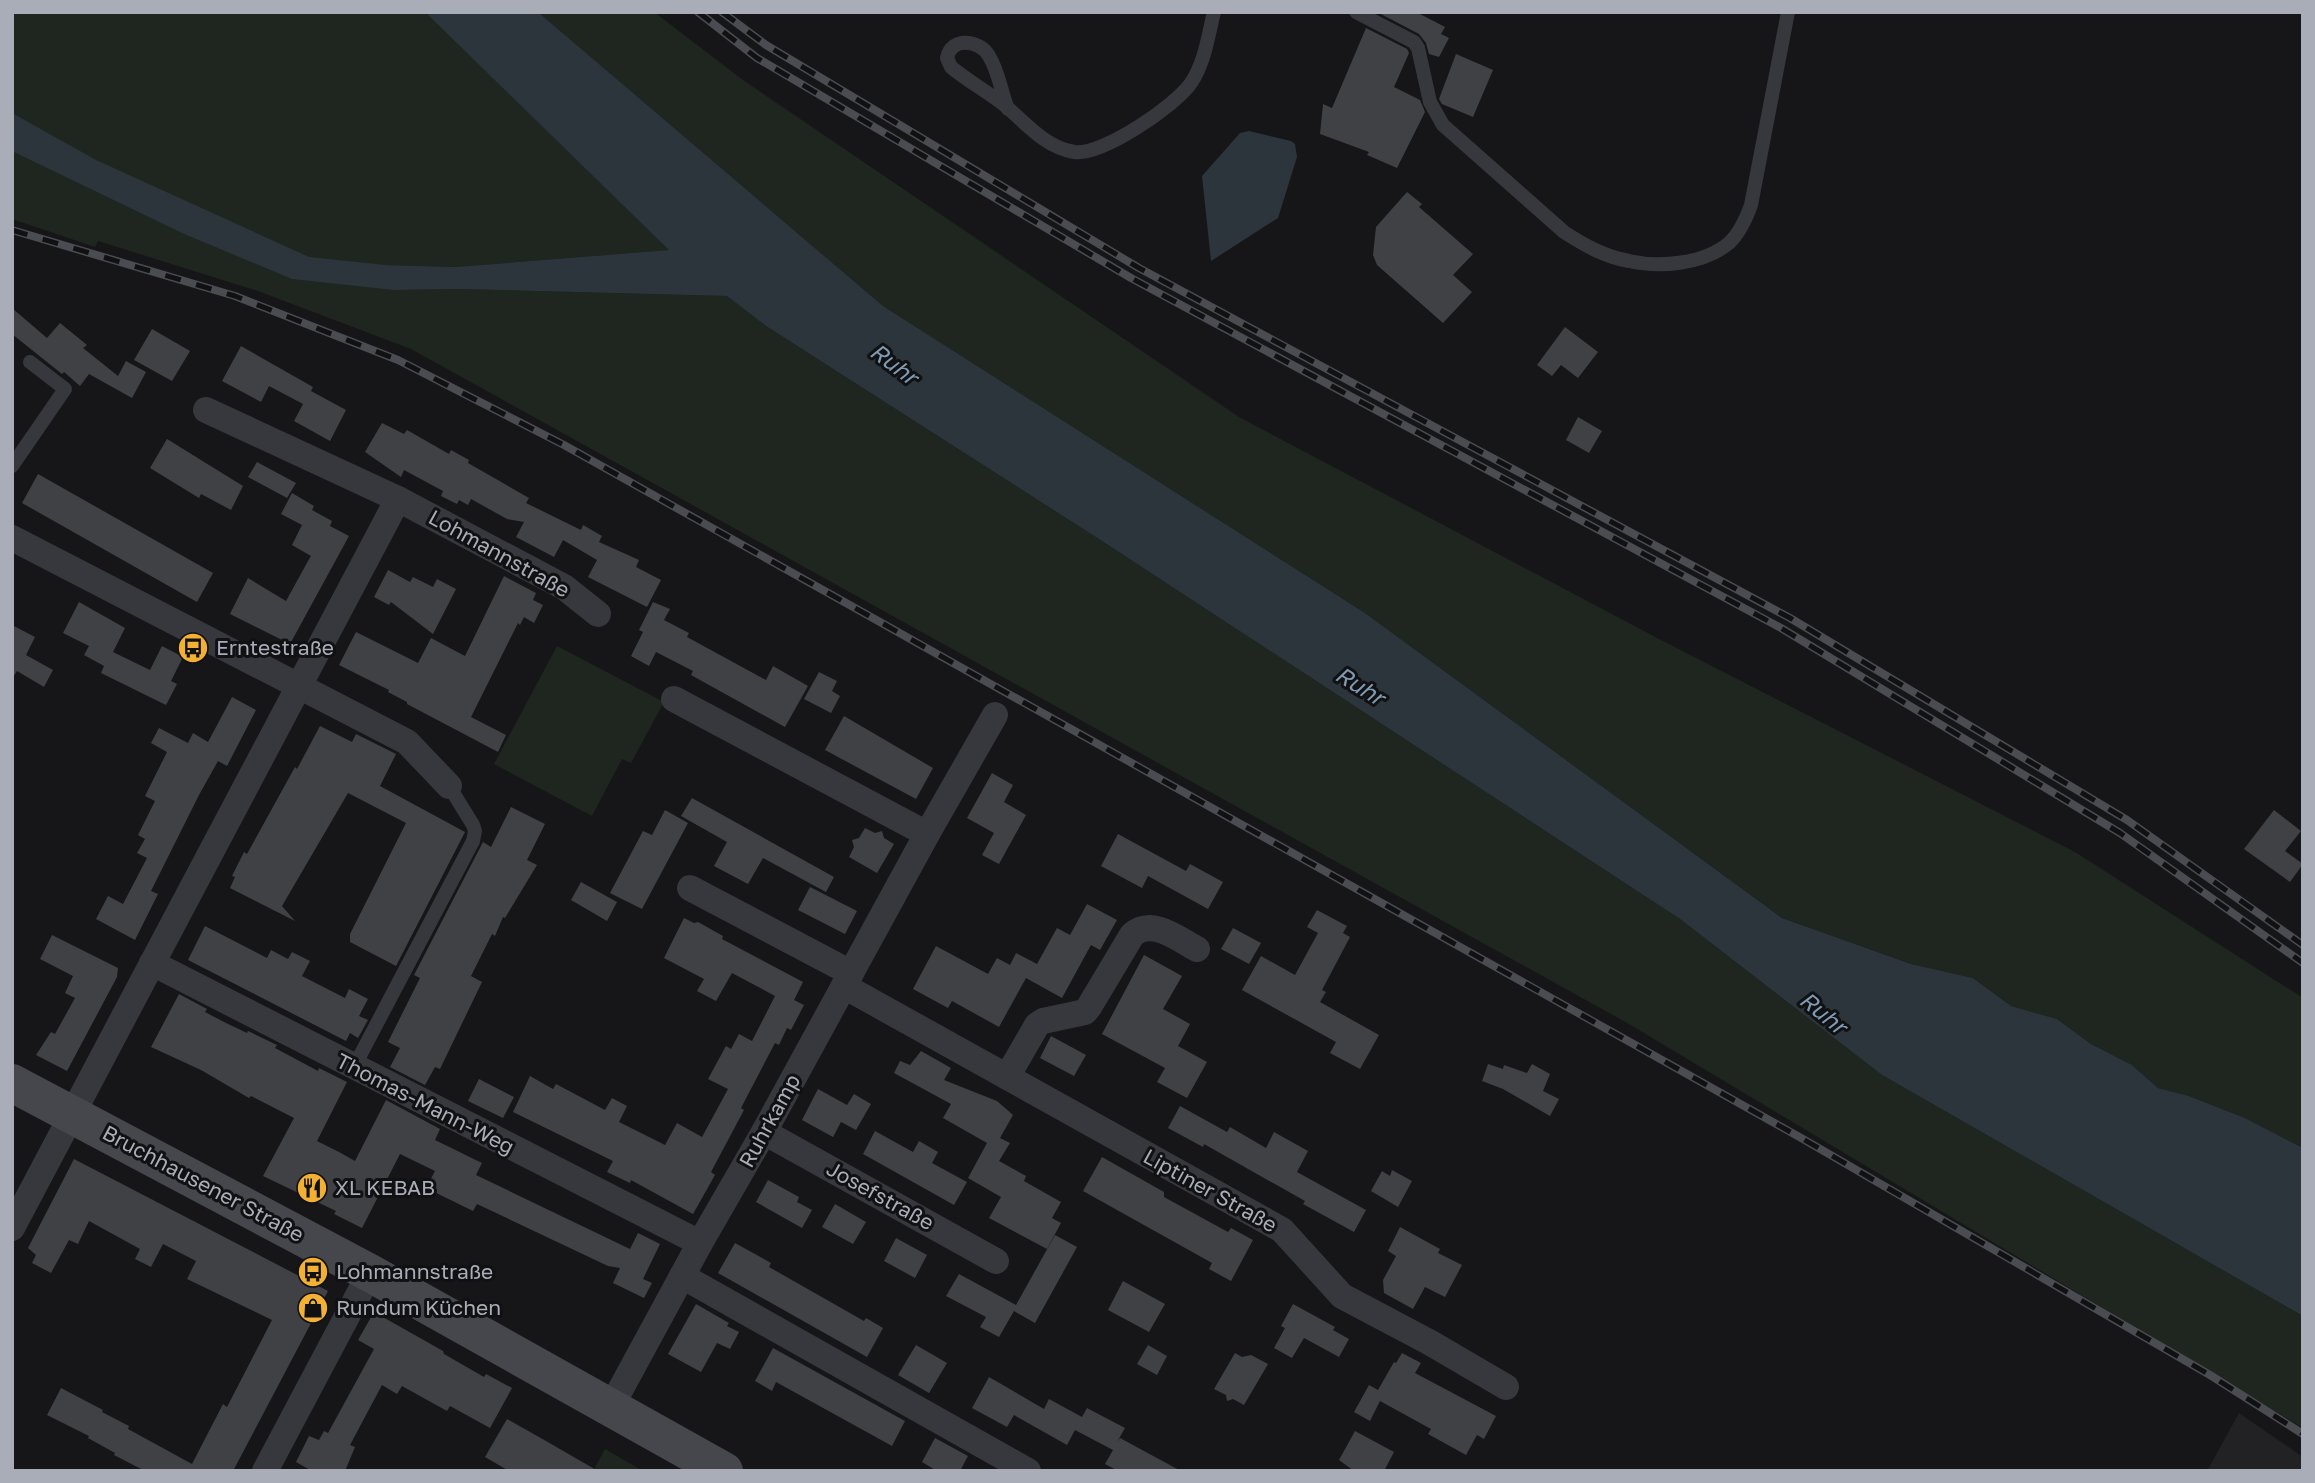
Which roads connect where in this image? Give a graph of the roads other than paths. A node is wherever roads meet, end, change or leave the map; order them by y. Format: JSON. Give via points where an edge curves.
{"nodes":[{"id":1,"x":1214,"y":12,"type":"edge"},
{"id":2,"x":1356,"y":12,"type":"edge"},
{"id":3,"x":1788,"y":12,"type":"edge"},
{"id":4,"x":1008,"y":109,"type":"junction"},
{"id":5,"x":30,"y":362,"type":"dead end"},
{"id":6,"x":206,"y":410,"type":"dead end"},
{"id":7,"x":12,"y":466,"type":"edge"},
{"id":8,"x":398,"y":499,"type":"junction"},
{"id":9,"x":12,"y":538,"type":"edge"},
{"id":10,"x":598,"y":614,"type":"dead end"},
{"id":11,"x":297,"y":687,"type":"junction"},
{"id":12,"x":674,"y":699,"type":"dead end"},
{"id":13,"x":995,"y":715,"type":"dead end"},
{"id":14,"x":449,"y":786,"type":"joint"},
{"id":15,"x":926,"y":834,"type":"junction"},
{"id":16,"x":690,"y":888,"type":"dead end"},
{"id":17,"x":1197,"y":949,"type":"dead end"},
{"id":18,"x":152,"y":963,"type":"junction"},
{"id":19,"x":847,"y":979,"type":"junction"},
{"id":20,"x":354,"y":1067,"type":"junction"},
{"id":21,"x":1007,"y":1077,"type":"junction"},
{"id":22,"x":12,"y":1083,"type":"edge"},
{"id":23,"x":72,"y":1114,"type":"junction"},
{"id":24,"x":764,"y":1132,"type":"junction"},
{"id":25,"x":12,"y":1228,"type":"edge"},
{"id":26,"x":700,"y":1243,"type":"junction"},
{"id":27,"x":996,"y":1261,"type":"dead end"},
{"id":28,"x":370,"y":1273,"type":"junction"},
{"id":29,"x":682,"y":1276,"type":"junction"},
{"id":30,"x":1506,"y":1387,"type":"dead end"},
{"id":31,"x":611,"y":1407,"type":"junction"},
{"id":32,"x":265,"y":1471,"type":"edge"},
{"id":33,"x":724,"y":1471,"type":"edge"},
{"id":34,"x":1028,"y":1471,"type":"edge"}],
"edges":[{"from":1,"to":4,"type":"lane","via":[[1190,85],[1167,106],[1108,144],[1084,152],[1064,149],[1030,130]]},
{"from":2,"to":3,"type":"lane","via":[[1414,42],[1430,102],[1443,125],[1564,232],[1630,262],[1676,263],[1717,251],[1746,220]]},
{"from":4,"to":4,"type":"lane","via":[[989,54],[969,43],[951,47],[947,58],[951,67]]},
{"from":5,"to":7,"type":"lane","via":[[65,389]]},
{"from":6,"to":8,"type":"street","name":"Lohmannstraße"},
{"from":8,"to":10,"type":"street","name":"Lohmannstraße","via":[[564,587]]},
{"from":8,"to":11,"type":"street"},
{"from":9,"to":11,"type":"street"},
{"from":11,"to":14,"type":"street","via":[[407,742]]},
{"from":11,"to":18,"type":"street"},
{"from":12,"to":15,"type":"street"},
{"from":13,"to":15,"type":"street","name":"Ruhrkamp"},
{"from":14,"to":20,"type":"lane","via":[[473,825],[473,841]]},
{"from":15,"to":19,"type":"street","name":"Ruhrkamp"},
{"from":16,"to":19,"type":"street","name":"Liptiner Straße"},
{"from":17,"to":21,"type":"street","via":[[1161,930],[1137,930],[1089,1007],[1037,1025]]},
{"from":18,"to":20,"type":"street","name":"Thomas-Mann-Weg"},
{"from":18,"to":23,"type":"street"},
{"from":19,"to":21,"type":"street","name":"Liptiner Straße"},
{"from":19,"to":24,"type":"street","name":"Ruhrkamp"},
{"from":20,"to":26,"type":"street","name":"Thomas-Mann-Weg"},
{"from":21,"to":30,"type":"street","name":"Liptiner Straße","via":[[1282,1230],[1342,1296]]},
{"from":22,"to":23,"type":"street","name":"Bruchhausener Straße"},
{"from":23,"to":25,"type":"street"},
{"from":23,"to":28,"type":"street","name":"Bruchhausener Straße"},
{"from":24,"to":26,"type":"street","name":"Ruhrkamp"},
{"from":24,"to":27,"type":"street","name":"Josefstraße"},
{"from":26,"to":29,"type":"street","name":"Ruhrkamp"},
{"from":28,"to":31,"type":"street","name":"Bruchhausener Straße"},
{"from":28,"to":32,"type":"street"},
{"from":29,"to":31,"type":"street","name":"Ruhrkamp"},
{"from":29,"to":34,"type":"street"},
{"from":31,"to":33,"type":"street","name":"Bruchhausener Straße"}]}
